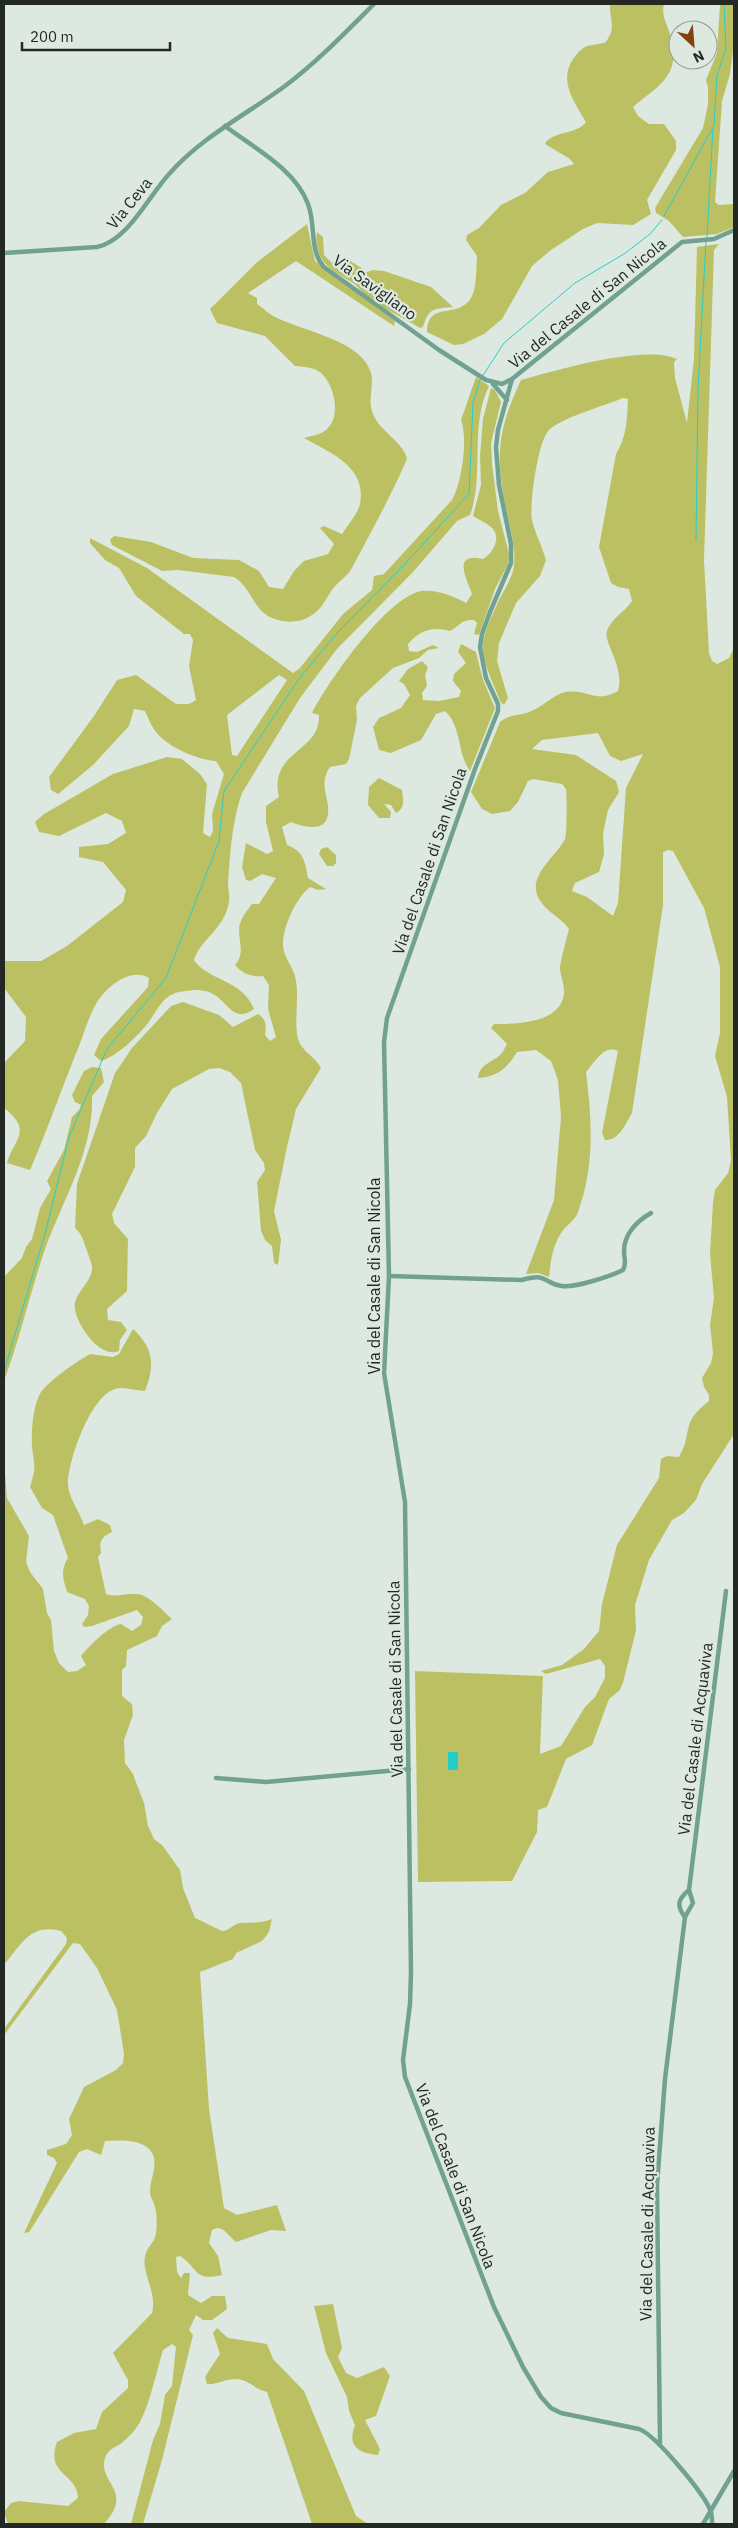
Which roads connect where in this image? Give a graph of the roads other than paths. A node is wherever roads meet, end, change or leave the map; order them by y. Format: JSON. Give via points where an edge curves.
{"nodes":[{"id":1,"x":374,"y":4,"type":"edge"},
{"id":2,"x":225,"y":126,"type":"junction"},
{"id":3,"x":734,"y":230,"type":"edge"},
{"id":4,"x":4,"y":253,"type":"edge"},
{"id":5,"x":512,"y":379,"type":"junction"},
{"id":6,"x":492,"y":383,"type":"junction"},
{"id":7,"x":507,"y":400,"type":"junction"},
{"id":8,"x":651,"y":1213,"type":"dead end"},
{"id":9,"x":389,"y":1276,"type":"junction"},
{"id":10,"x":726,"y":1591,"type":"dead end"},
{"id":11,"x":409,"y":1769,"type":"junction"},
{"id":12,"x":216,"y":1778,"type":"dead end"},
{"id":13,"x":689,"y":1890,"type":"junction"},
{"id":14,"x":685,"y":1917,"type":"junction"},
{"id":15,"x":660,"y":2443,"type":"junction"},
{"id":16,"x":734,"y":2471,"type":"edge"},
{"id":17,"x":711,"y":2511,"type":"junction"},
{"id":18,"x":703,"y":2524,"type":"edge"},
{"id":19,"x":712,"y":2524,"type":"edge"}],
"edges":[{"from":1,"to":2,"type":"street","name":"Via Ceva","via":[[291,81]]},
{"from":2,"to":4,"type":"street","name":"Via Ceva","via":[[171,172],[111,243],[97,247]]},
{"from":2,"to":6,"type":"street","name":"Via Savigliano","via":[[282,168],[298,186],[309,206],[316,253],[322,264],[439,350]]},
{"from":3,"to":5,"type":"street","name":"Via del Casale di San Nicola","via":[[714,239],[682,242]]},
{"from":5,"to":6,"type":"street","via":[[502,384]]},
{"from":5,"to":7,"type":"street","name":"Via del Casale di San Nicola"},
{"from":6,"to":7,"type":"street"},
{"from":7,"to":9,"type":"street","name":"Via del Casale di San Nicola","via":[[496,447],[511,563],[490,612],[480,647],[486,678],[498,708],[390,1008],[384,1042]]},
{"from":8,"to":9,"type":"street","via":[[640,1220],[626,1238],[623,1270],[576,1285],[563,1286],[538,1277],[522,1280]]},
{"from":9,"to":11,"type":"street","name":"Via del Casale di San Nicola","via":[[384,1373],[406,1502]]},
{"from":10,"to":13,"type":"street","name":"Via del Casale di Acquaviva"},
{"from":11,"to":12,"type":"street","via":[[266,1782]]},
{"from":11,"to":15,"type":"street","name":"Via del Casale di San Nicola","via":[[411,1988],[403,2060],[408,2090],[494,2307],[541,2397],[558,2411],[639,2429]]},
{"from":13,"to":14,"type":"street","name":"Via del Casale di Acquaviva","via":[[693,1903]]},
{"from":13,"to":14,"type":"street","name":"Via del Casale di Acquaviva","via":[[679,1901]]},
{"from":14,"to":15,"type":"street","name":"Via del Casale di Acquaviva","via":[[665,2079],[657,2185]]},
{"from":15,"to":17,"type":"street","name":"Via del Casale di San Nicola"},
{"from":16,"to":17,"type":"street"},
{"from":17,"to":18,"type":"street"},
{"from":17,"to":19,"type":"street"}]}
